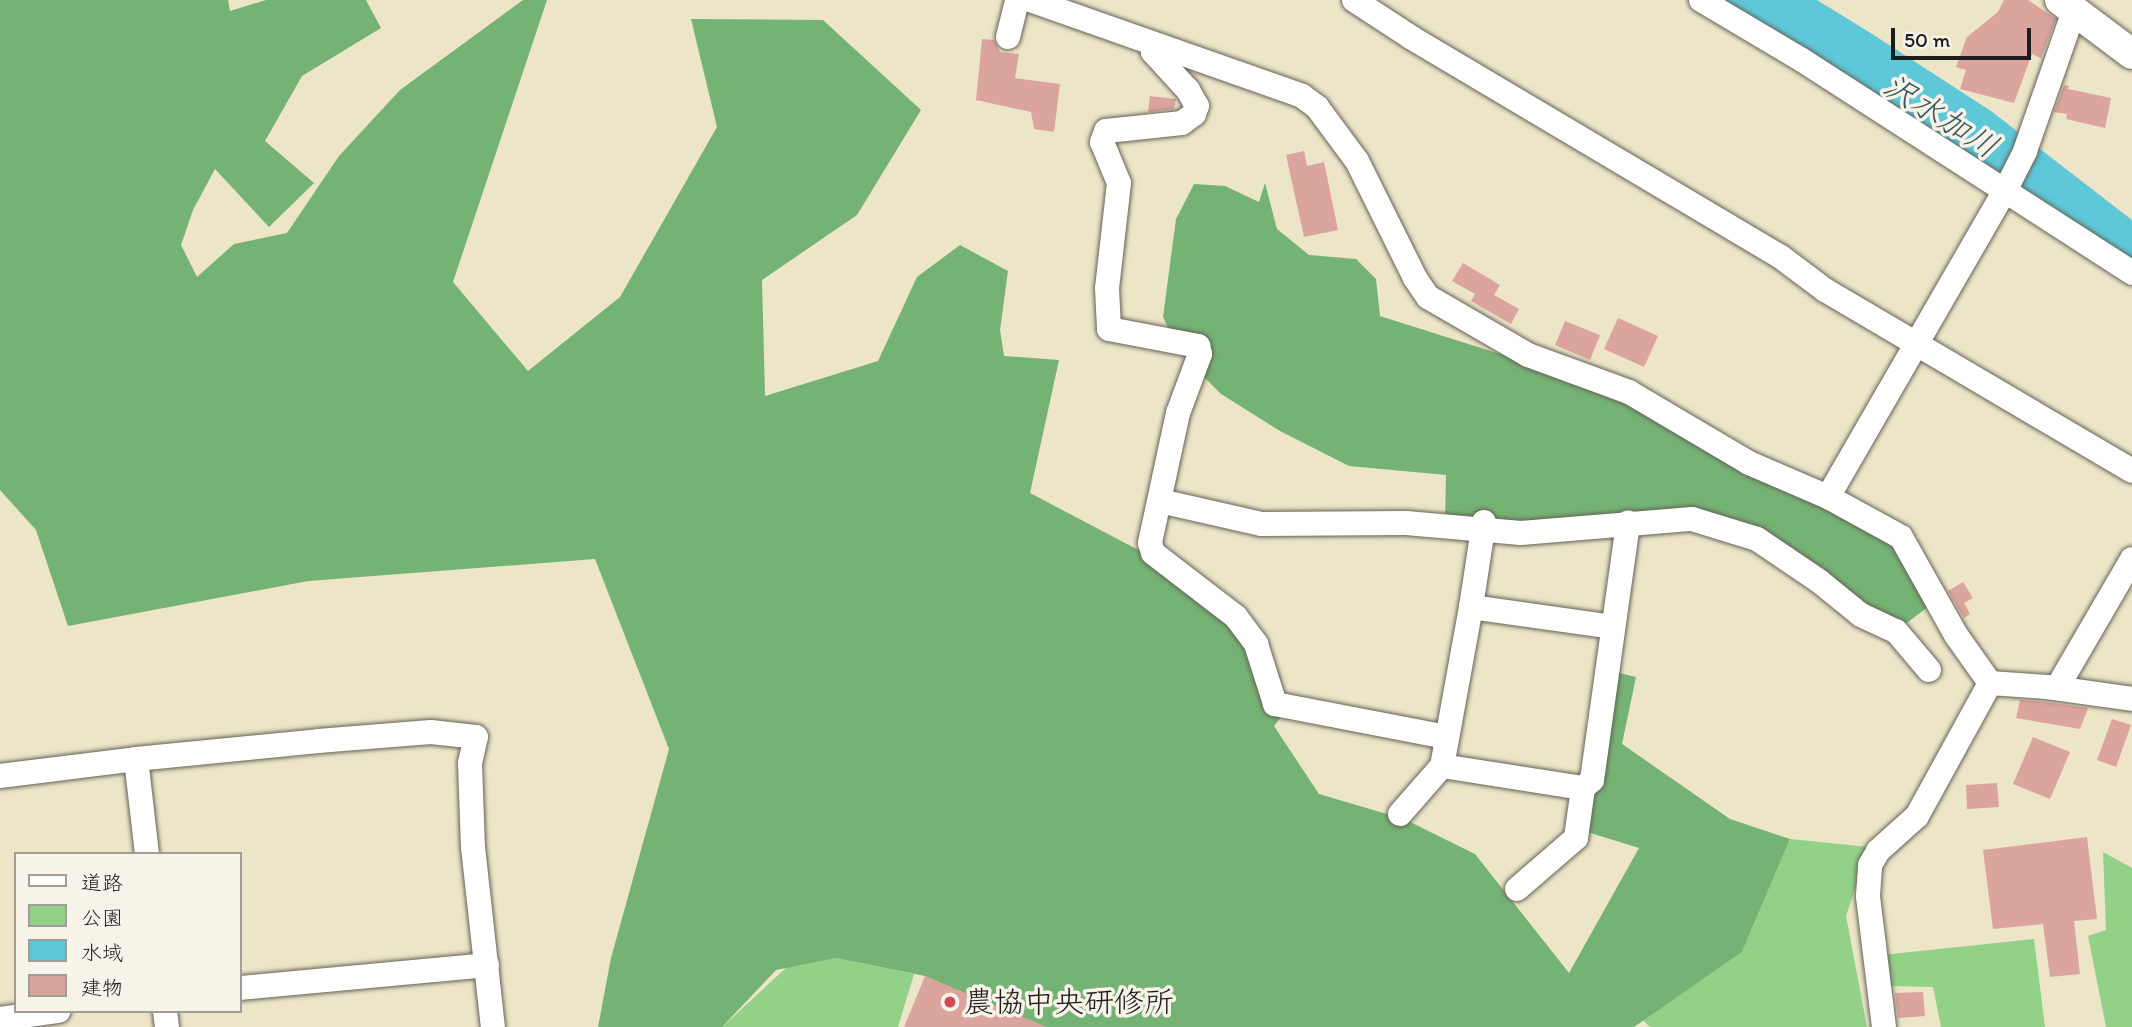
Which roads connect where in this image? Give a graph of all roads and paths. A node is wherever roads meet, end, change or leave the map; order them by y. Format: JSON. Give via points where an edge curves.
{"nodes":[{"id":1,"x":1017,"y":0,"type":"edge"},
{"id":2,"x":1030,"y":0,"type":"edge"},
{"id":3,"x":1354,"y":0,"type":"edge"},
{"id":4,"x":1701,"y":0,"type":"edge"},
{"id":5,"x":2067,"y":6,"type":"edge"},
{"id":6,"x":1008,"y":37,"type":"dead end"},
{"id":7,"x":1152,"y":44,"type":"junction"},
{"id":8,"x":2132,"y":54,"type":"edge"},
{"id":9,"x":2006,"y":189,"type":"junction"},
{"id":10,"x":2132,"y":273,"type":"edge"},
{"id":11,"x":1918,"y":344,"type":"junction"},
{"id":12,"x":2132,"y":471,"type":"edge"},
{"id":13,"x":1828,"y":498,"type":"junction"},
{"id":14,"x":1160,"y":501,"type":"junction"},
{"id":15,"x":1628,"y":523,"type":"junction"},
{"id":16,"x":1484,"y":526,"type":"junction"},
{"id":17,"x":2132,"y":559,"type":"edge"},
{"id":18,"x":1471,"y":607,"type":"junction"},
{"id":19,"x":1613,"y":627,"type":"junction"},
{"id":20,"x":1929,"y":670,"type":"dead end"},
{"id":21,"x":1990,"y":683,"type":"junction"},
{"id":22,"x":2057,"y":688,"type":"junction"},
{"id":23,"x":2132,"y":699,"type":"edge"},
{"id":24,"x":1447,"y":737,"type":"junction"},
{"id":25,"x":136,"y":758,"type":"junction"},
{"id":26,"x":1442,"y":766,"type":"junction"},
{"id":27,"x":0,"y":776,"type":"edge"},
{"id":28,"x":1583,"y":788,"type":"junction"},
{"id":29,"x":1400,"y":814,"type":"dead end"},
{"id":30,"x":147,"y":852,"type":"edge"},
{"id":31,"x":1517,"y":889,"type":"dead end"},
{"id":32,"x":487,"y":965,"type":"junction"},
{"id":33,"x":242,"y":988,"type":"edge"},
{"id":34,"x":44,"y":1013,"type":"edge"},
{"id":35,"x":0,"y":1019,"type":"edge"},
{"id":36,"x":493,"y":1027,"type":"edge"},
{"id":37,"x":1884,"y":1027,"type":"edge"}],
"edges":[{"from":1,"to":6,"type":"street"},
{"from":2,"to":7,"type":"street"},
{"from":3,"to":11,"type":"street"},
{"from":4,"to":9,"type":"street"},
{"from":5,"to":8,"type":"main road"},
{"from":5,"to":9,"type":"street","via":[[2025,151]]},
{"from":7,"to":13,"type":"street","via":[[1279,86],[1317,107],[1357,161],[1415,278],[1439,304],[1528,355],[1629,392],[1749,463]]},
{"from":7,"to":14,"type":"street","via":[[1153,52],[1188,90],[1197,106],[1194,114],[1182,123],[1106,131],[1102,142],[1119,183],[1107,288],[1109,329],[1198,346],[1200,355],[1178,414]]},
{"from":9,"to":10,"type":"street"},
{"from":9,"to":11,"type":"street"},
{"from":11,"to":12,"type":"street"},
{"from":11,"to":13,"type":"street"},
{"from":13,"to":21,"type":"street","via":[[1901,537],[1956,635]]},
{"from":14,"to":16,"type":"street","via":[[1261,524]]},
{"from":14,"to":24,"type":"street","via":[[1150,543],[1153,553],[1236,617],[1256,644],[1275,704]]},
{"from":15,"to":16,"type":"street","via":[[1521,533]]},
{"from":15,"to":19,"type":"street"},
{"from":15,"to":20,"type":"street","via":[[1692,519],[1757,539],[1861,615],[1896,631]]},
{"from":16,"to":18,"type":"street"},
{"from":17,"to":22,"type":"street"},
{"from":18,"to":19,"type":"street"},
{"from":18,"to":24,"type":"street"},
{"from":19,"to":28,"type":"street","via":[[1592,780]]},
{"from":21,"to":22,"type":"street"},
{"from":21,"to":37,"type":"street","via":[[1917,816],[1878,851],[1870,865],[1868,897]]},
{"from":22,"to":23,"type":"street"},
{"from":24,"to":26,"type":"street"},
{"from":25,"to":27,"type":"street"},
{"from":25,"to":30,"type":"street"},
{"from":25,"to":32,"type":"street","via":[[431,732],[476,737],[470,763],[473,847]]},
{"from":26,"to":28,"type":"street"},
{"from":26,"to":29,"type":"street"},
{"from":28,"to":31,"type":"street","via":[[1576,838]]},
{"from":32,"to":33,"type":"street"},
{"from":32,"to":36,"type":"street"},
{"from":34,"to":35,"type":"street"}]}
